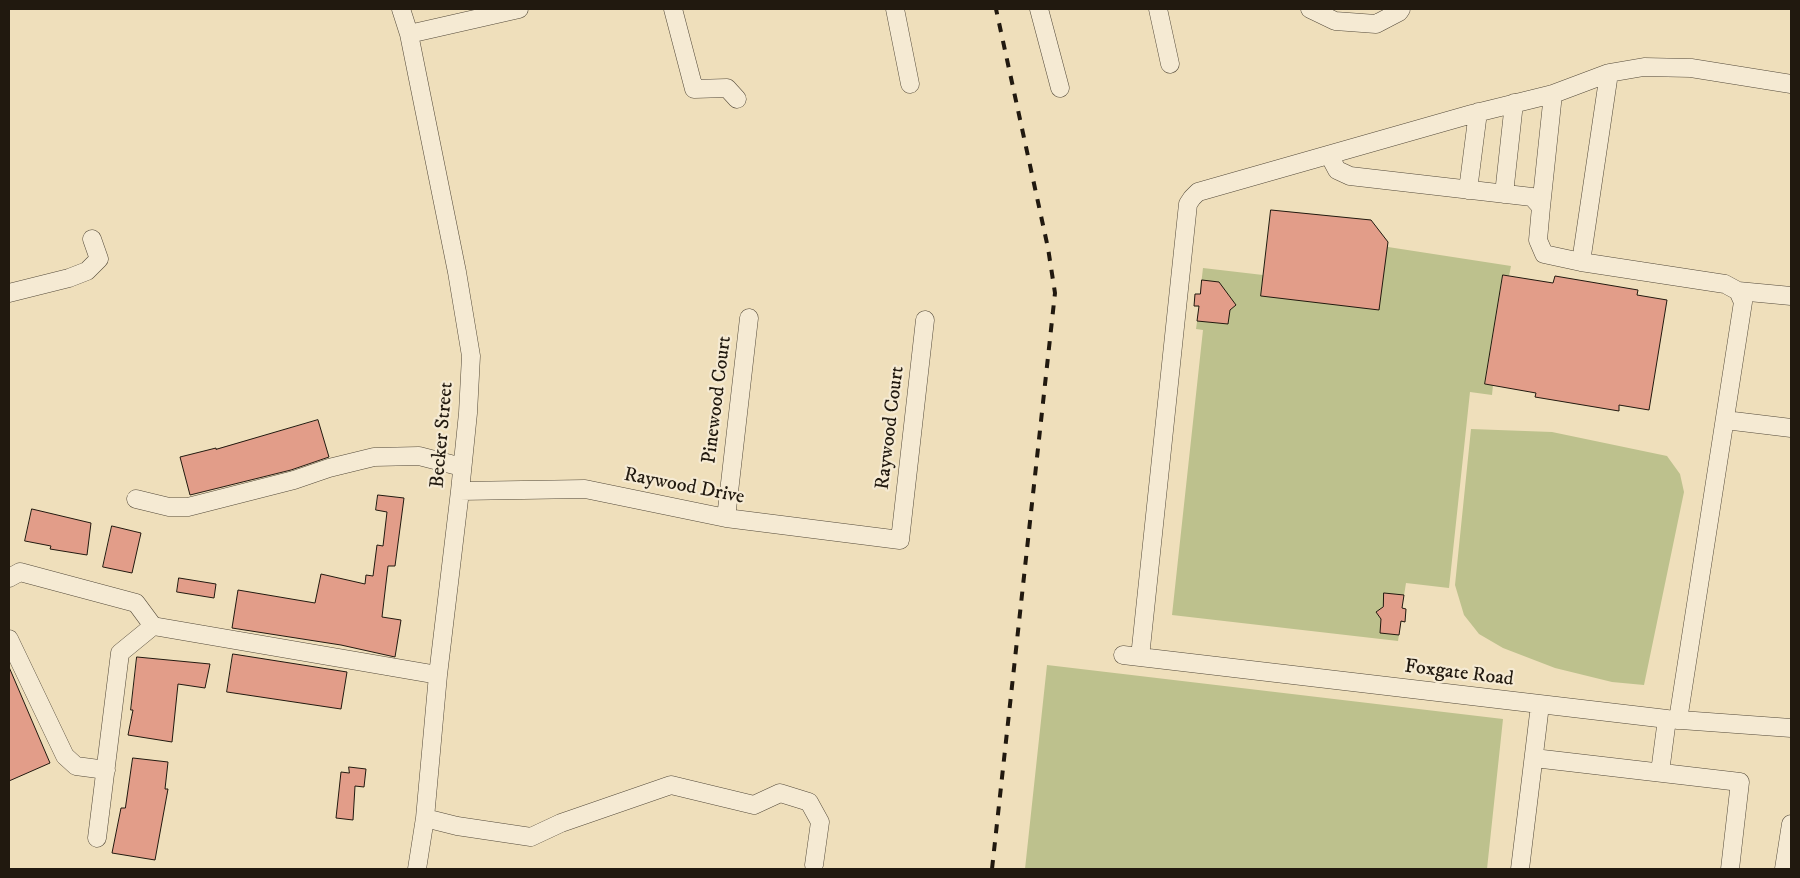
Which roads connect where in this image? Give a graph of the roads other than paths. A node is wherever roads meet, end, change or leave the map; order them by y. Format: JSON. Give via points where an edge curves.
{"nodes":[{"id":1,"x":401,"y":9,"type":"edge"},
{"id":2,"x":519,"y":9,"type":"edge"},
{"id":3,"x":673,"y":9,"type":"edge"},
{"id":4,"x":894,"y":9,"type":"edge"},
{"id":5,"x":1039,"y":9,"type":"edge"},
{"id":6,"x":1158,"y":9,"type":"edge"},
{"id":7,"x":1310,"y":9,"type":"edge"},
{"id":8,"x":1401,"y":9,"type":"edge"},
{"id":9,"x":409,"y":34,"type":"junction"},
{"id":10,"x":1170,"y":64,"type":"dead end"},
{"id":11,"x":1609,"y":73,"type":"junction"},
{"id":12,"x":910,"y":84,"type":"dead end"},
{"id":13,"x":1791,"y":84,"type":"edge"},
{"id":14,"x":1060,"y":88,"type":"dead end"},
{"id":15,"x":1553,"y":94,"type":"junction"},
{"id":16,"x":737,"y":99,"type":"dead end"},
{"id":17,"x":1514,"y":103,"type":"junction"},
{"id":18,"x":1478,"y":112,"type":"junction"},
{"id":19,"x":1329,"y":155,"type":"junction"},
{"id":20,"x":1468,"y":190,"type":"junction"},
{"id":21,"x":1504,"y":194,"type":"junction"},
{"id":22,"x":1542,"y":207,"type":"junction"},
{"id":23,"x":92,"y":239,"type":"dead end"},
{"id":24,"x":1581,"y":262,"type":"junction"},
{"id":25,"x":1738,"y":290,"type":"junction"},
{"id":26,"x":9,"y":293,"type":"edge"},
{"id":27,"x":1791,"y":296,"type":"edge"},
{"id":28,"x":749,"y":318,"type":"dead end"},
{"id":29,"x":925,"y":320,"type":"dead end"},
{"id":30,"x":1725,"y":420,"type":"junction"},
{"id":31,"x":1791,"y":428,"type":"edge"},
{"id":32,"x":462,"y":467,"type":"junction"},
{"id":33,"x":460,"y":491,"type":"junction"},
{"id":34,"x":136,"y":499,"type":"dead end"},
{"id":35,"x":726,"y":518,"type":"junction"},
{"id":36,"x":900,"y":540,"type":"joint"},
{"id":37,"x":9,"y":578,"type":"edge"},
{"id":38,"x":153,"y":626,"type":"junction"},
{"id":39,"x":9,"y":639,"type":"edge"},
{"id":40,"x":438,"y":675,"type":"junction"},
{"id":41,"x":1540,"y":705,"type":"junction"},
{"id":42,"x":1672,"y":720,"type":"junction"},
{"id":43,"x":1791,"y":728,"type":"edge"},
{"id":44,"x":1534,"y":758,"type":"junction"},
{"id":45,"x":106,"y":770,"type":"junction"},
{"id":46,"x":1660,"y":772,"type":"junction"},
{"id":47,"x":425,"y":818,"type":"junction"},
{"id":48,"x":1791,"y":828,"type":"edge"},
{"id":49,"x":98,"y":838,"type":"dead end"},
{"id":50,"x":814,"y":865,"type":"dead end"},
{"id":51,"x":417,"y":869,"type":"edge"},
{"id":52,"x":1520,"y":869,"type":"edge"},
{"id":53,"x":1730,"y":869,"type":"edge"},
{"id":54,"x":1784,"y":869,"type":"edge"}],
"edges":[{"from":1,"to":9,"type":"street","name":"Becker Street"},
{"from":2,"to":9,"type":"street"},
{"from":3,"to":16,"type":"street","via":[[694,89],[726,88]]},
{"from":4,"to":12,"type":"street"},
{"from":5,"to":14,"type":"street"},
{"from":6,"to":10,"type":"street"},
{"from":7,"to":8,"type":"street","via":[[1335,21],[1376,24]]},
{"from":9,"to":32,"type":"street","name":"Becker Street","via":[[471,356]]},
{"from":11,"to":13,"type":"street","via":[[1644,67],[1691,68]]},
{"from":11,"to":15,"type":"street"},
{"from":11,"to":24,"type":"street"},
{"from":15,"to":17,"type":"street"},
{"from":15,"to":22,"type":"street"},
{"from":17,"to":18,"type":"street"},
{"from":17,"to":21,"type":"street"},
{"from":18,"to":19,"type":"street"},
{"from":18,"to":20,"type":"street"},
{"from":19,"to":20,"type":"street","via":[[1337,170],[1350,176]]},
{"from":19,"to":41,"type":"street","name":"Foxgate Road","via":[[1198,192],[1188,204],[1132,656]]},
{"from":20,"to":21,"type":"street"},
{"from":21,"to":22,"type":"street","via":[[1532,198]]},
{"from":22,"to":24,"type":"street","via":[[1538,240],[1544,254]]},
{"from":23,"to":26,"type":"street","via":[[99,259],[87,271]]},
{"from":24,"to":25,"type":"street","via":[[1725,284]]},
{"from":25,"to":27,"type":"street"},
{"from":25,"to":30,"type":"street","via":[[1743,302]]},
{"from":28,"to":35,"type":"street","name":"Pinewood Court"},
{"from":29,"to":36,"type":"street","name":"Raywood Court"},
{"from":30,"to":31,"type":"street"},
{"from":30,"to":42,"type":"street"},
{"from":32,"to":33,"type":"street","name":"Becker Street"},
{"from":32,"to":34,"type":"street","via":[[419,456],[374,457],[188,507],[169,507]]},
{"from":33,"to":35,"type":"street","name":"Raywood Drive","via":[[585,489]]},
{"from":33,"to":40,"type":"street","name":"Becker Street"},
{"from":35,"to":36,"type":"street","name":"Raywood Drive"},
{"from":37,"to":38,"type":"street","via":[[20,572],[136,603]]},
{"from":38,"to":40,"type":"street"},
{"from":38,"to":45,"type":"street","via":[[120,652]]},
{"from":39,"to":45,"type":"street","via":[[65,756],[76,766]]},
{"from":40,"to":47,"type":"street","name":"Becker Street"},
{"from":41,"to":42,"type":"street","name":"Foxgate Road"},
{"from":41,"to":44,"type":"street"},
{"from":42,"to":43,"type":"street","name":"Foxgate Road"},
{"from":42,"to":46,"type":"street"},
{"from":44,"to":46,"type":"street"},
{"from":44,"to":52,"type":"street"},
{"from":45,"to":49,"type":"street"},
{"from":46,"to":53,"type":"street","via":[[1740,782]]},
{"from":47,"to":50,"type":"street","via":[[531,837],[561,823],[671,785],[754,805],[780,793],[809,802],[820,822]]},
{"from":47,"to":51,"type":"street","name":"Becker Street"},
{"from":48,"to":54,"type":"street"}]}
